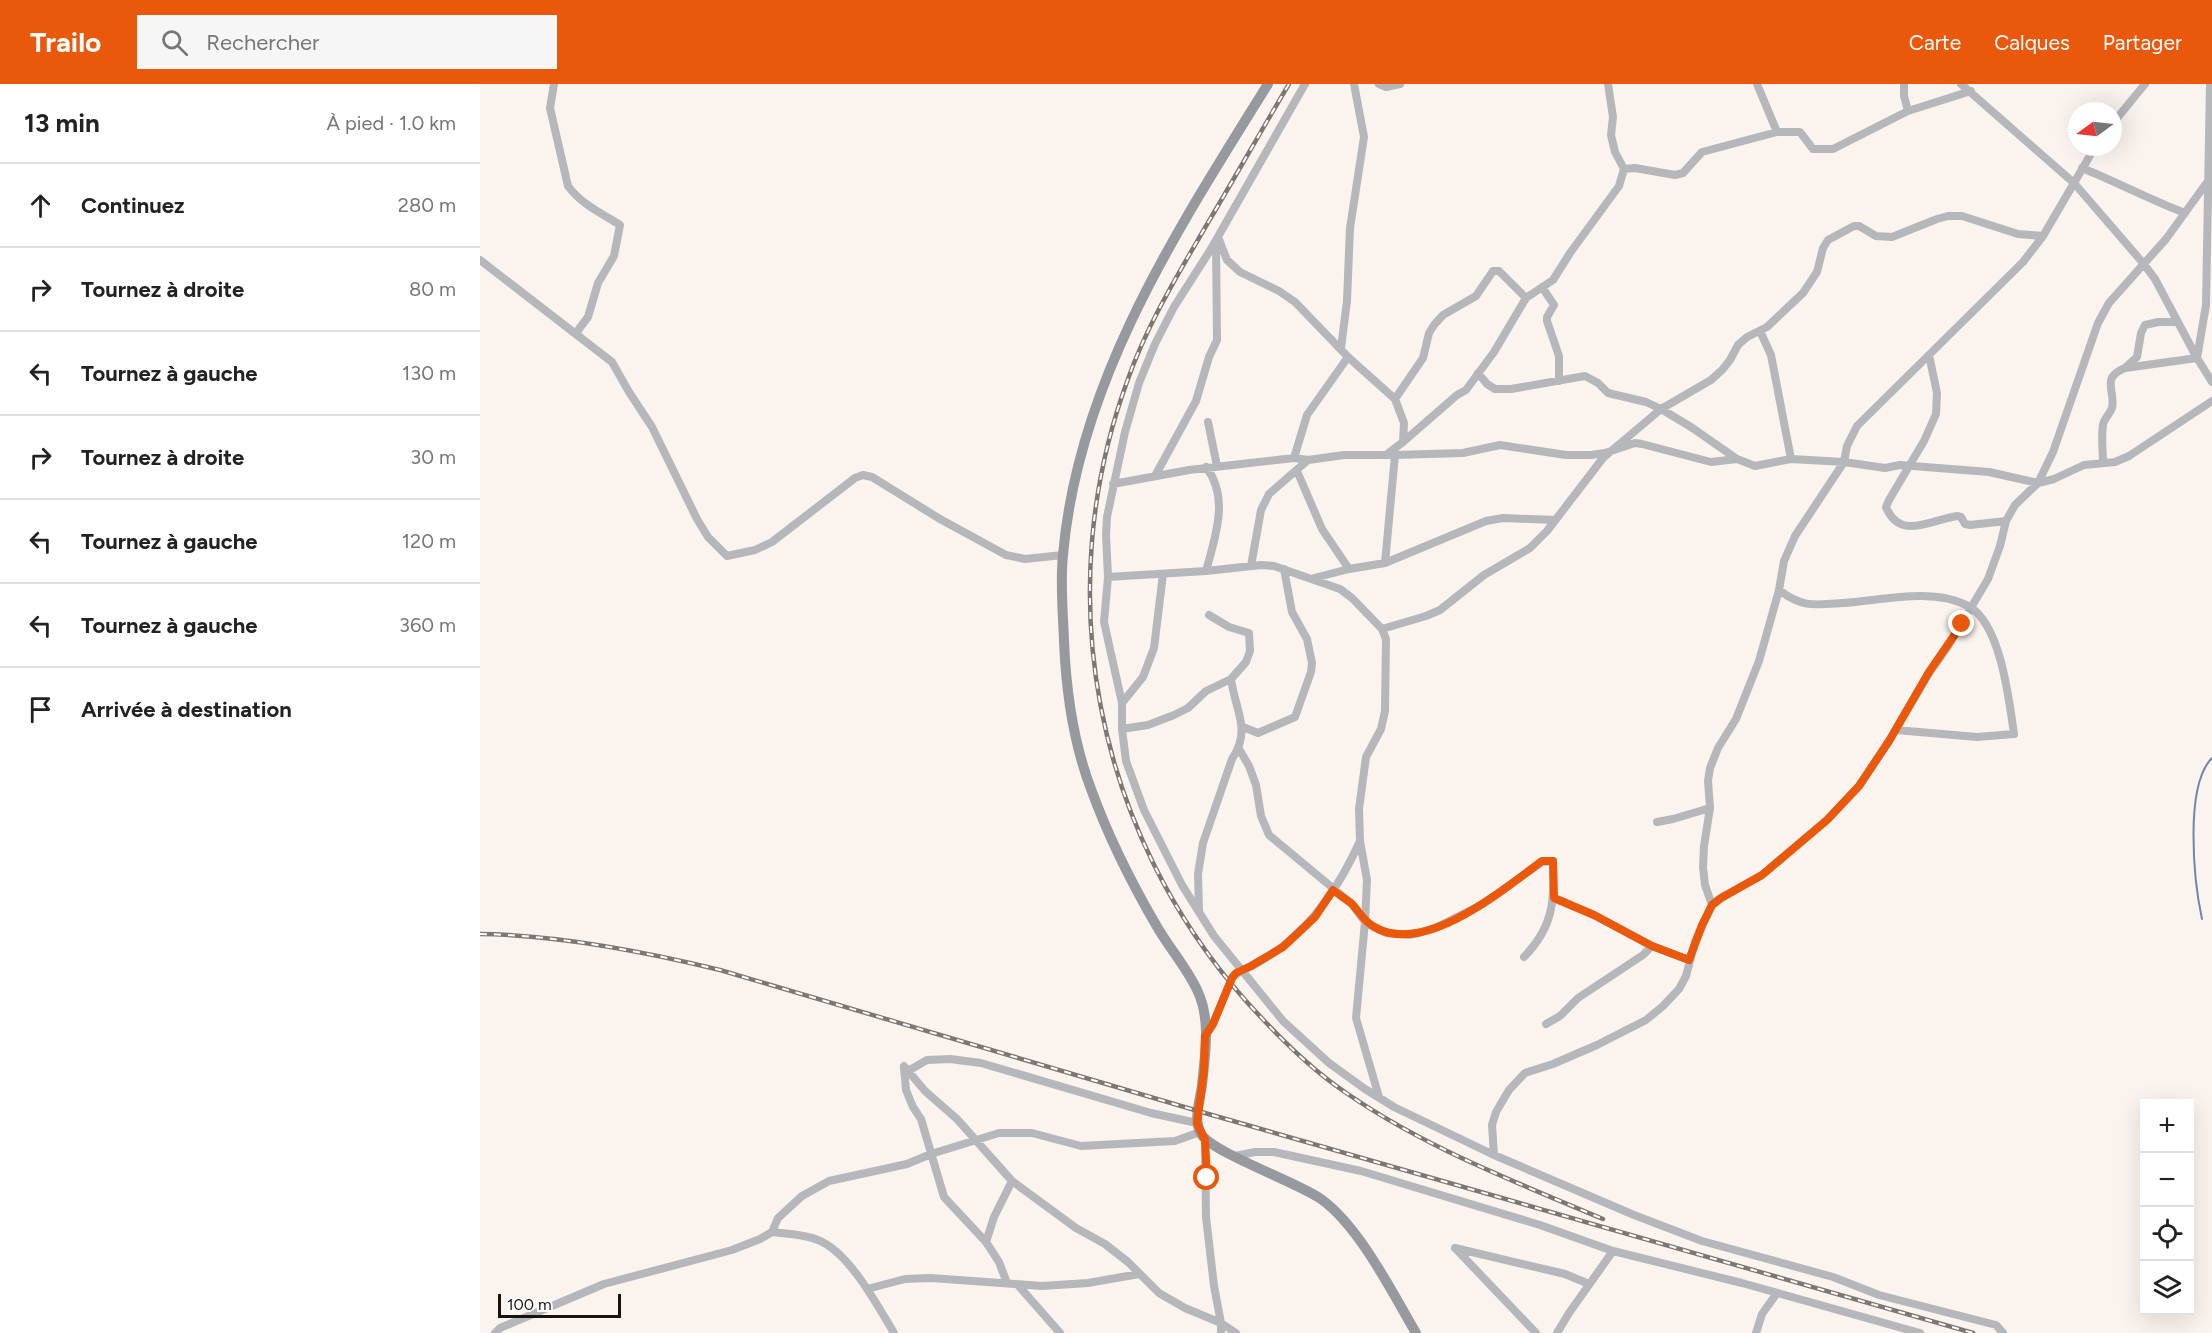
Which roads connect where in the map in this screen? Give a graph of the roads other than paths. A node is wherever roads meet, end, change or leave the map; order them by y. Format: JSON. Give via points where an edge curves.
{"nodes":[{"id":1,"x":554,"y":84,"type":"edge"},
{"id":2,"x":1268,"y":84,"type":"edge"},
{"id":3,"x":1305,"y":84,"type":"edge"},
{"id":4,"x":1354,"y":84,"type":"edge"},
{"id":5,"x":1379,"y":84,"type":"edge"},
{"id":6,"x":1400,"y":84,"type":"edge"},
{"id":7,"x":1608,"y":84,"type":"edge"},
{"id":8,"x":1757,"y":84,"type":"edge"},
{"id":9,"x":1904,"y":84,"type":"edge"},
{"id":10,"x":1961,"y":84,"type":"edge"},
{"id":11,"x":2145,"y":84,"type":"edge"},
{"id":12,"x":2210,"y":84,"type":"edge"},
{"id":13,"x":1971,"y":92,"type":"junction"},
{"id":14,"x":1908,"y":111,"type":"junction"},
{"id":15,"x":2122,"y":112,"type":"edge"},
{"id":16,"x":1777,"y":132,"type":"junction"},
{"id":17,"x":2090,"y":156,"type":"edge"},
{"id":18,"x":2082,"y":168,"type":"junction"},
{"id":19,"x":1624,"y":169,"type":"junction"},
{"id":20,"x":2208,"y":181,"type":"junction"},
{"id":21,"x":2074,"y":183,"type":"junction"},
{"id":22,"x":2185,"y":213,"type":"junction"},
{"id":23,"x":2043,"y":236,"type":"junction"},
{"id":24,"x":1217,"y":239,"type":"junction"},
{"id":25,"x":480,"y":260,"type":"edge"},
{"id":26,"x":2143,"y":263,"type":"junction"},
{"id":27,"x":1542,"y":287,"type":"junction"},
{"id":28,"x":1526,"y":298,"type":"junction"},
{"id":29,"x":2178,"y":322,"type":"junction"},
{"id":30,"x":1760,"y":331,"type":"junction"},
{"id":31,"x":576,"y":333,"type":"junction"},
{"id":32,"x":1341,"y":348,"type":"junction"},
{"id":33,"x":1929,"y":355,"type":"junction"},
{"id":34,"x":1348,"y":357,"type":"junction"},
{"id":35,"x":2197,"y":358,"type":"junction"},
{"id":36,"x":2125,"y":368,"type":"junction"},
{"id":37,"x":1478,"y":373,"type":"junction"},
{"id":38,"x":1559,"y":381,"type":"junction"},
{"id":39,"x":2212,"y":382,"type":"edge"},
{"id":40,"x":1395,"y":399,"type":"junction"},
{"id":41,"x":2212,"y":401,"type":"edge"},
{"id":42,"x":1661,"y":409,"type":"junction"},
{"id":43,"x":1209,"y":422,"type":"dead end"},
{"id":44,"x":1404,"y":442,"type":"junction"},
{"id":45,"x":1612,"y":451,"type":"junction"},
{"id":46,"x":1385,"y":455,"type":"junction"},
{"id":47,"x":1395,"y":456,"type":"junction"},
{"id":48,"x":1294,"y":458,"type":"junction"},
{"id":49,"x":1737,"y":459,"type":"junction"},
{"id":50,"x":1791,"y":459,"type":"junction"},
{"id":51,"x":1308,"y":460,"type":"junction"},
{"id":52,"x":1844,"y":462,"type":"junction"},
{"id":53,"x":2103,"y":463,"type":"junction"},
{"id":54,"x":1217,"y":466,"type":"junction"},
{"id":55,"x":1908,"y":466,"type":"junction"},
{"id":56,"x":1206,"y":467,"type":"junction"},
{"id":57,"x":1297,"y":471,"type":"junction"},
{"id":58,"x":1155,"y":476,"type":"junction"},
{"id":59,"x":2038,"y":483,"type":"junction"},
{"id":60,"x":1113,"y":484,"type":"junction"},
{"id":61,"x":1555,"y":520,"type":"junction"},
{"id":62,"x":2006,"y":521,"type":"junction"},
{"id":63,"x":1063,"y":555,"type":"junction"},
{"id":64,"x":1385,"y":563,"type":"junction"},
{"id":65,"x":1251,"y":566,"type":"junction"},
{"id":66,"x":1284,"y":569,"type":"junction"},
{"id":67,"x":1350,"y":569,"type":"junction"},
{"id":68,"x":1206,"y":571,"type":"junction"},
{"id":69,"x":1163,"y":574,"type":"junction"},
{"id":70,"x":1108,"y":577,"type":"junction"},
{"id":71,"x":1312,"y":578,"type":"junction"},
{"id":72,"x":1779,"y":590,"type":"junction"},
{"id":73,"x":1971,"y":608,"type":"junction"},
{"id":74,"x":1209,"y":615,"type":"dead end"},
{"id":75,"x":1382,"y":629,"type":"junction"},
{"id":76,"x":1231,"y":679,"type":"junction"},
{"id":77,"x":1122,"y":703,"type":"junction"},
{"id":78,"x":1243,"y":727,"type":"junction"},
{"id":79,"x":1122,"y":729,"type":"junction"},
{"id":80,"x":1896,"y":730,"type":"junction"},
{"id":81,"x":1239,"y":749,"type":"junction"},
{"id":82,"x":1710,"y":808,"type":"junction"},
{"id":83,"x":1657,"y":822,"type":"dead end"},
{"id":84,"x":1360,"y":841,"type":"junction"},
{"id":85,"x":1333,"y":890,"type":"junction"},
{"id":86,"x":1554,"y":898,"type":"junction"},
{"id":87,"x":1712,"y":905,"type":"junction"},
{"id":88,"x":1199,"y":912,"type":"junction"},
{"id":89,"x":1365,"y":922,"type":"junction"},
{"id":90,"x":1652,"y":946,"type":"junction"},
{"id":91,"x":1524,"y":957,"type":"dead end"},
{"id":92,"x":1689,"y":960,"type":"junction"},
{"id":93,"x":1242,"y":971,"type":"junction"},
{"id":94,"x":1546,"y":1024,"type":"dead end"},
{"id":95,"x":1205,"y":1036,"type":"junction"},
{"id":96,"x":908,"y":1071,"type":"junction"},
{"id":97,"x":1379,"y":1097,"type":"junction"},
{"id":98,"x":1201,"y":1132,"type":"junction"},
{"id":99,"x":976,"y":1140,"type":"junction"},
{"id":100,"x":931,"y":1154,"type":"junction"},
{"id":101,"x":1494,"y":1155,"type":"junction"},
{"id":102,"x":1234,"y":1156,"type":"junction"},
{"id":103,"x":1012,"y":1181,"type":"junction"},
{"id":104,"x":772,"y":1232,"type":"junction"},
{"id":105,"x":986,"y":1242,"type":"junction"},
{"id":106,"x":1613,"y":1251,"type":"junction"},
{"id":107,"x":1139,"y":1274,"type":"junction"},
{"id":108,"x":1007,"y":1283,"type":"junction"},
{"id":109,"x":1017,"y":1284,"type":"junction"},
{"id":110,"x":1589,"y":1284,"type":"junction"},
{"id":111,"x":867,"y":1289,"type":"junction"},
{"id":112,"x":1777,"y":1293,"type":"junction"},
{"id":113,"x":1221,"y":1323,"type":"junction"},
{"id":114,"x":495,"y":1333,"type":"edge"},
{"id":115,"x":894,"y":1333,"type":"edge"},
{"id":116,"x":1060,"y":1333,"type":"edge"},
{"id":117,"x":1221,"y":1333,"type":"edge"},
{"id":118,"x":1236,"y":1333,"type":"edge"},
{"id":119,"x":1416,"y":1333,"type":"edge"},
{"id":120,"x":1536,"y":1333,"type":"edge"},
{"id":121,"x":1557,"y":1333,"type":"edge"},
{"id":122,"x":1756,"y":1333,"type":"edge"},
{"id":123,"x":1920,"y":1333,"type":"edge"},
{"id":124,"x":2003,"y":1333,"type":"edge"}],
"edges":[{"from":1,"to":31,"type":"street","via":[[550,108],[568,186],[588,206],[620,225],[614,256],[598,283],[588,317]]},
{"from":2,"to":63,"type":"street","via":[[1174,238],[1123,340],[1084,443]]},
{"from":3,"to":24,"type":"street"},
{"from":4,"to":32,"type":"street","via":[[1364,137],[1350,228]]},
{"from":5,"to":6,"type":"street"},
{"from":7,"to":19,"type":"street","via":[[1613,117],[1611,135]]},
{"from":8,"to":16,"type":"street"},
{"from":9,"to":14,"type":"street"},
{"from":10,"to":13,"type":"street"},
{"from":11,"to":15,"type":"street"},
{"from":12,"to":20,"type":"street"},
{"from":13,"to":14,"type":"street"},
{"from":13,"to":21,"type":"street"},
{"from":14,"to":16,"type":"street","via":[[1824,151],[1813,149],[1800,132]]},
{"from":16,"to":19,"type":"street","via":[[1702,152],[1683,173],[1675,175]]},
{"from":17,"to":18,"type":"street"},
{"from":18,"to":21,"type":"street"},
{"from":18,"to":22,"type":"street"},
{"from":19,"to":27,"type":"street","via":[[1619,186],[1553,279]]},
{"from":20,"to":22,"type":"street"},
{"from":20,"to":35,"type":"street","via":[[2206,306]]},
{"from":21,"to":23,"type":"street"},
{"from":21,"to":26,"type":"street"},
{"from":22,"to":26,"type":"street"},
{"from":23,"to":30,"type":"street","via":[[2018,234],[1962,216],[1948,216],[1892,237],[1876,236],[1854,226],[1828,240],[1817,272],[1803,293]]},
{"from":23,"to":33,"type":"street","via":[[2009,278]]},
{"from":24,"to":32,"type":"street","via":[[1227,260],[1240,272],[1295,302]]},
{"from":24,"to":58,"type":"street","via":[[1217,339],[1196,401]]},
{"from":24,"to":60,"type":"street","via":[[1155,344],[1139,383]]},
{"from":25,"to":31,"type":"street"},
{"from":26,"to":29,"type":"street"},
{"from":26,"to":59,"type":"street","via":[[2109,303],[2098,323],[2064,425]]},
{"from":27,"to":28,"type":"street"},
{"from":27,"to":38,"type":"street","via":[[1554,305],[1547,321],[1559,356]]},
{"from":28,"to":37,"type":"street"},
{"from":28,"to":40,"type":"street","via":[[1499,271],[1493,271],[1476,296],[1443,315],[1434,325],[1423,358]]},
{"from":29,"to":35,"type":"street"},
{"from":29,"to":36,"type":"street","via":[[2145,325],[2137,357]]},
{"from":30,"to":42,"type":"street","via":[[1747,336],[1711,380]]},
{"from":30,"to":50,"type":"street","via":[[1771,355]]},
{"from":31,"to":63,"type":"street","via":[[612,362],[652,427],[697,519],[727,556],[772,542],[863,475],[1006,555],[1025,559]]},
{"from":32,"to":34,"type":"street"},
{"from":33,"to":52,"type":"street","via":[[1857,426]]},
{"from":33,"to":55,"type":"street","via":[[1937,393],[1936,414]]},
{"from":34,"to":40,"type":"street"},
{"from":34,"to":48,"type":"street","via":[[1307,415]]},
{"from":35,"to":36,"type":"street"},
{"from":35,"to":39,"type":"street"},
{"from":36,"to":53,"type":"street","via":[[2111,378],[2112,406],[2103,424]]},
{"from":37,"to":38,"type":"street","via":[[1495,389]]},
{"from":37,"to":44,"type":"street","via":[[1466,390]]},
{"from":38,"to":42,"type":"street","via":[[1585,376],[1608,393]]},
{"from":40,"to":44,"type":"street","via":[[1404,423]]},
{"from":41,"to":53,"type":"street","via":[[2129,456]]},
{"from":42,"to":45,"type":"street"},
{"from":42,"to":49,"type":"street"},
{"from":43,"to":54,"type":"street"},
{"from":44,"to":46,"type":"street"},
{"from":45,"to":47,"type":"street","via":[[1566,455],[1500,445],[1463,453]]},
{"from":45,"to":49,"type":"street","via":[[1635,443],[1711,462]]},
{"from":45,"to":61,"type":"street"},
{"from":46,"to":47,"type":"street"},
{"from":46,"to":51,"type":"street","via":[[1344,454]]},
{"from":47,"to":64,"type":"street"},
{"from":48,"to":51,"type":"street"},
{"from":48,"to":54,"type":"street"},
{"from":49,"to":50,"type":"street","via":[[1755,466]]},
{"from":50,"to":52,"type":"street"},
{"from":51,"to":57,"type":"street"},
{"from":52,"to":55,"type":"street","via":[[1885,468]]},
{"from":52,"to":72,"type":"street","via":[[1795,536],[1784,561]]},
{"from":53,"to":59,"type":"street","via":[[2084,465]]},
{"from":54,"to":56,"type":"street"},
{"from":55,"to":59,"type":"street","via":[[1989,471]]},
{"from":55,"to":62,"type":"street","via":[[1886,507],[1899,525],[1911,527],[1958,516],[1970,525]]},
{"from":56,"to":58,"type":"street"},
{"from":56,"to":68,"type":"street","via":[[1217,485],[1220,515]]},
{"from":57,"to":65,"type":"street","via":[[1269,494],[1261,510]]},
{"from":57,"to":67,"type":"street","via":[[1322,529]]},
{"from":58,"to":60,"type":"street"},
{"from":59,"to":62,"type":"street","via":[[2015,505]]},
{"from":60,"to":70,"type":"street","via":[[1106,535]]},
{"from":61,"to":64,"type":"street","via":[[1485,521]]},
{"from":61,"to":75,"type":"street","via":[[1530,548],[1484,574],[1440,610]]},
{"from":62,"to":73,"type":"street","via":[[1988,579]]},
{"from":63,"to":95,"type":"street","via":[[1066,681],[1089,786],[1143,901],[1197,990],[1204,1007]]},
{"from":64,"to":67,"type":"street"},
{"from":65,"to":66,"type":"street"},
{"from":65,"to":68,"type":"street"},
{"from":66,"to":71,"type":"street"},
{"from":66,"to":78,"type":"street","via":[[1292,612],[1310,651],[1311,672],[1295,717],[1258,733]]},
{"from":67,"to":71,"type":"street"},
{"from":68,"to":69,"type":"street"},
{"from":69,"to":70,"type":"street"},
{"from":69,"to":77,"type":"street","via":[[1154,648],[1143,677]]},
{"from":70,"to":77,"type":"street","via":[[1104,622]]},
{"from":71,"to":75,"type":"street","via":[[1340,589]]},
{"from":72,"to":73,"type":"street","via":[[1791,600],[1812,605],[1921,596]]},
{"from":72,"to":82,"type":"street","via":[[1759,661],[1736,719],[1710,768]]},
{"from":73,"to":80,"type":"street"},
{"from":73,"to":80,"type":"street","via":[[1983,620],[1994,642],[2004,672],[2014,734],[1977,737]]},
{"from":74,"to":76,"type":"street","via":[[1249,633],[1246,662]]},
{"from":75,"to":84,"type":"street","via":[[1386,639],[1385,711],[1381,729],[1366,757],[1359,809]]},
{"from":76,"to":78,"type":"street"},
{"from":76,"to":79,"type":"street","via":[[1206,691],[1188,708],[1148,725]]},
{"from":77,"to":79,"type":"street"},
{"from":78,"to":81,"type":"street"},
{"from":79,"to":88,"type":"street","via":[[1126,761],[1144,810]]},
{"from":80,"to":87,"type":"street","via":[[1843,804],[1762,875]]},
{"from":81,"to":85,"type":"street","via":[[1256,785],[1269,835]]},
{"from":81,"to":88,"type":"street","via":[[1203,843],[1198,874]]},
{"from":82,"to":83,"type":"street"},
{"from":82,"to":87,"type":"street","via":[[1703,867]]},
{"from":84,"to":85,"type":"street"},
{"from":84,"to":89,"type":"street","via":[[1366,880]]},
{"from":85,"to":89,"type":"street","via":[[1352,904]]},
{"from":85,"to":93,"type":"street","via":[[1315,917],[1283,947]]},
{"from":86,"to":89,"type":"street","via":[[1553,861],[1542,861],[1481,905],[1433,929],[1410,935],[1376,929]]},
{"from":86,"to":90,"type":"street"},
{"from":86,"to":91,"type":"street","via":[[1539,941]]},
{"from":87,"to":92,"type":"street"},
{"from":88,"to":93,"type":"street"},
{"from":89,"to":97,"type":"street","via":[[1356,1018]]},
{"from":90,"to":92,"type":"street"},
{"from":90,"to":94,"type":"street"},
{"from":92,"to":101,"type":"street","via":[[1679,989],[1646,1020],[1525,1073],[1509,1090],[1492,1125]]},
{"from":93,"to":95,"type":"street","via":[[1229,982]]},
{"from":93,"to":97,"type":"street","via":[[1283,1021],[1329,1063]]},
{"from":95,"to":98,"type":"street"},
{"from":96,"to":98,"type":"street","via":[[927,1060],[981,1063]]},
{"from":96,"to":99,"type":"street"},
{"from":96,"to":100,"type":"street","via":[[904,1066],[906,1090],[921,1119]]},
{"from":97,"to":101,"type":"street"},
{"from":98,"to":99,"type":"street","via":[[1175,1140],[1081,1146],[1032,1132],[999,1133]]},
{"from":98,"to":102,"type":"street"},
{"from":98,"to":113,"type":"street","via":[[1206,1218]]},
{"from":99,"to":100,"type":"street"},
{"from":99,"to":103,"type":"street"},
{"from":100,"to":104,"type":"street","via":[[907,1164],[830,1181],[802,1196],[778,1218]]},
{"from":100,"to":105,"type":"street","via":[[944,1197]]},
{"from":101,"to":124,"type":"street","via":[[1702,1241],[1833,1277],[1879,1295],[1996,1325]]},
{"from":102,"to":106,"type":"street","via":[[1274,1152],[1361,1171]]},
{"from":102,"to":119,"type":"street","via":[[1324,1201],[1370,1254]]},
{"from":103,"to":105,"type":"street"},
{"from":103,"to":107,"type":"street","via":[[1076,1228],[1105,1244]]},
{"from":104,"to":111,"type":"street","via":[[819,1240],[853,1269]]},
{"from":104,"to":114,"type":"street","via":[[732,1250],[604,1284]]},
{"from":105,"to":108,"type":"street"},
{"from":106,"to":110,"type":"street"},
{"from":106,"to":112,"type":"street"},
{"from":107,"to":109,"type":"street","via":[[1061,1285]]},
{"from":107,"to":113,"type":"street","via":[[1159,1293]]},
{"from":108,"to":109,"type":"street"},
{"from":108,"to":111,"type":"street","via":[[905,1279]]},
{"from":109,"to":116,"type":"street"},
{"from":110,"to":120,"type":"street","via":[[1565,1274],[1455,1248]]},
{"from":110,"to":121,"type":"street"},
{"from":111,"to":115,"type":"street"},
{"from":112,"to":122,"type":"street","via":[[1762,1314]]},
{"from":112,"to":123,"type":"street"},
{"from":113,"to":117,"type":"street"},
{"from":113,"to":118,"type":"street"}]}
